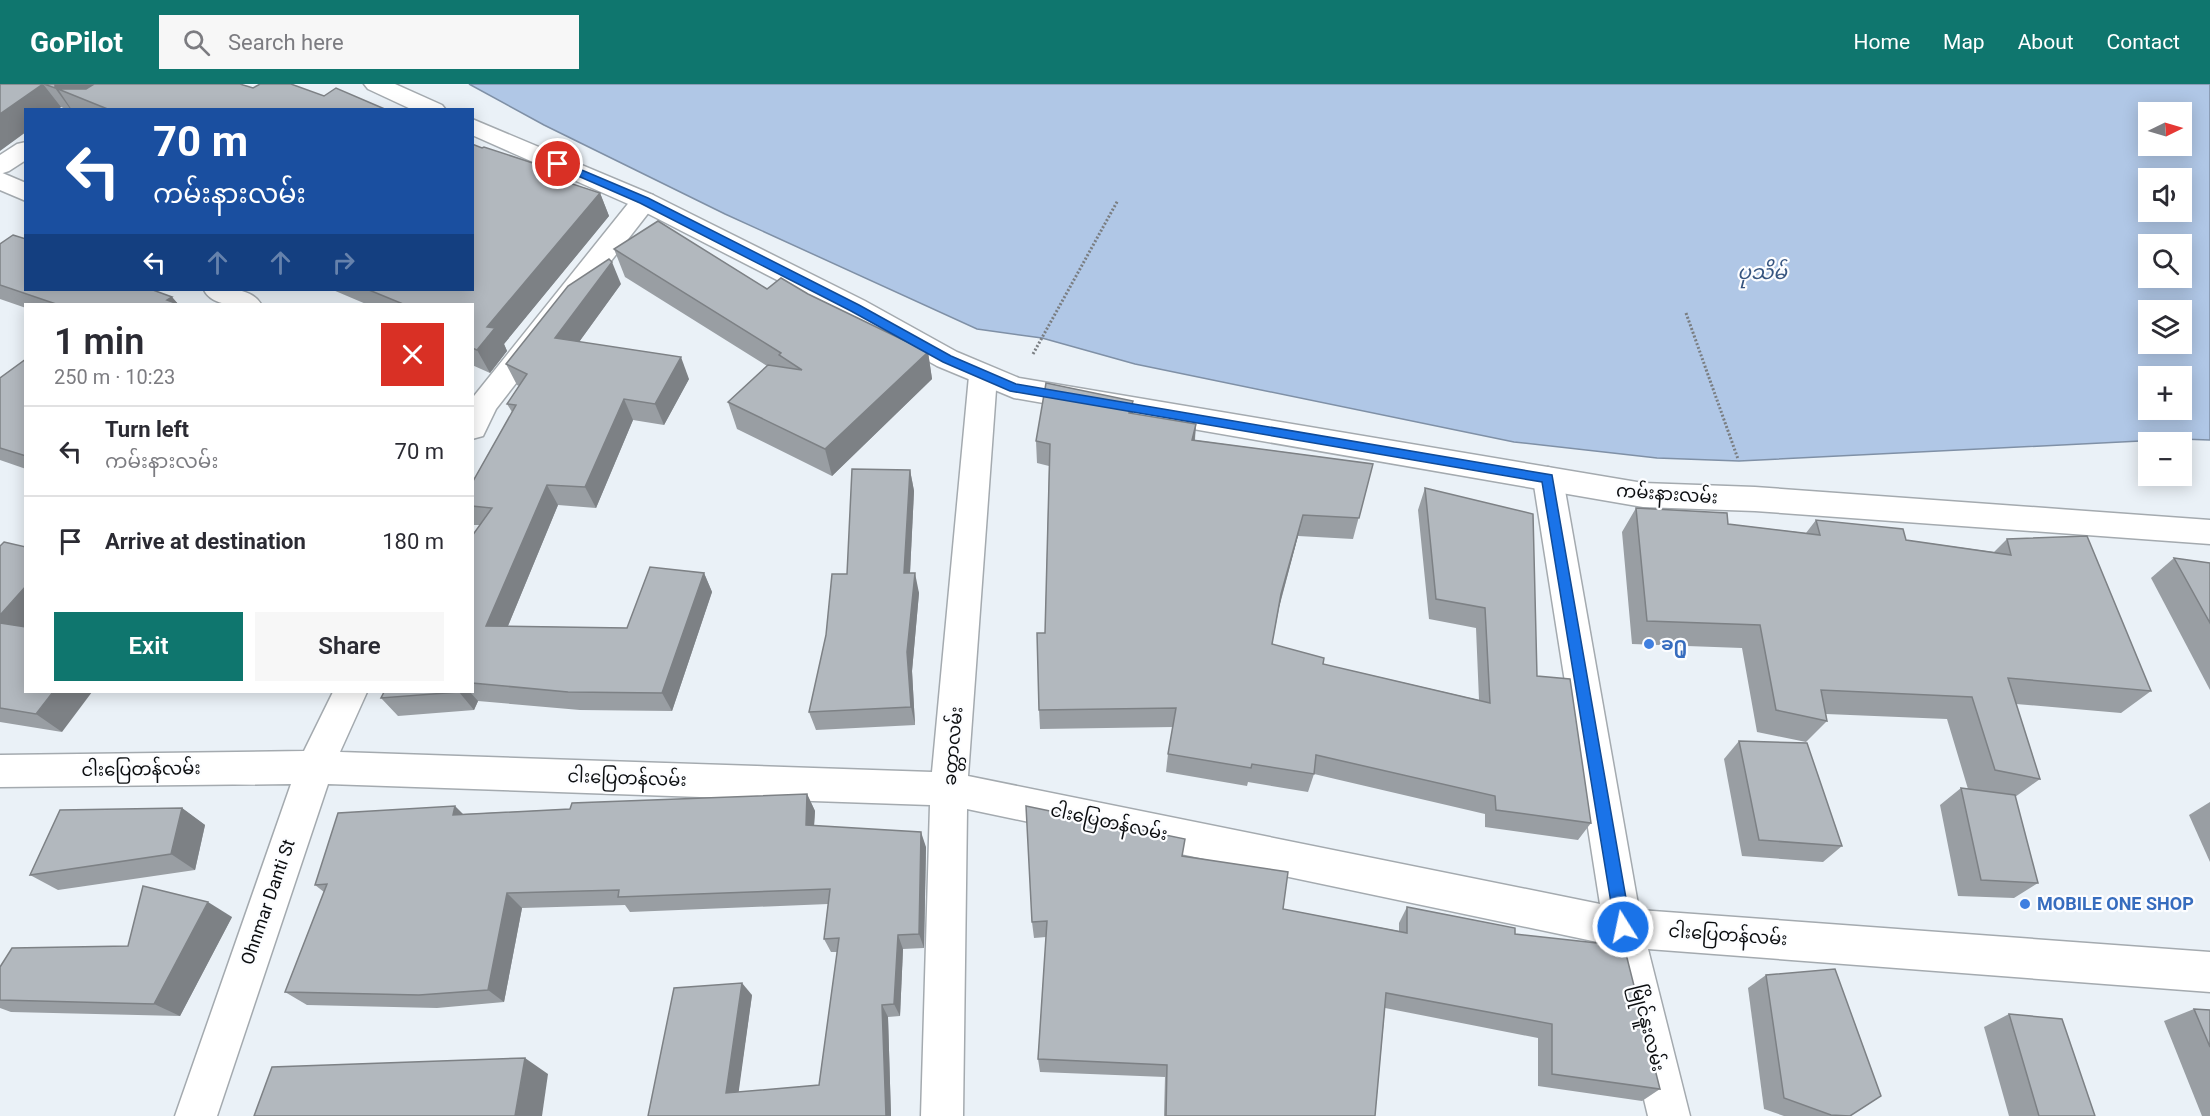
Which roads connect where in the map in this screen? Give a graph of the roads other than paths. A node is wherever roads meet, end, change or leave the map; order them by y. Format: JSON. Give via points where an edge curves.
{"nodes":[{"id":1,"x":376,"y":84,"type":"edge"},
{"id":2,"x":430,"y":108,"type":"edge"},
{"id":3,"x":474,"y":127,"type":"edge"},
{"id":4,"x":24,"y":150,"type":"edge"},
{"id":5,"x":0,"y":166,"type":"edge"},
{"id":6,"x":0,"y":180,"type":"edge"},
{"id":7,"x":24,"y":192,"type":"edge"},
{"id":8,"x":644,"y":201,"type":"junction"},
{"id":9,"x":219,"y":291,"type":"edge"},
{"id":10,"x":245,"y":303,"type":"edge"},
{"id":11,"x":999,"y":382,"type":"junction"},
{"id":12,"x":476,"y":410,"type":"edge"},
{"id":13,"x":1548,"y":478,"type":"junction"},
{"id":14,"x":2210,"y":532,"type":"edge"},
{"id":15,"x":350,"y":693,"type":"edge"},
{"id":16,"x":315,"y":767,"type":"junction"},
{"id":17,"x":0,"y":771,"type":"edge"},
{"id":18,"x":949,"y":789,"type":"junction"},
{"id":19,"x":1623,"y":927,"type":"junction"},
{"id":20,"x":2210,"y":972,"type":"edge"},
{"id":21,"x":196,"y":1116,"type":"edge"},
{"id":22,"x":942,"y":1116,"type":"edge"},
{"id":23,"x":1669,"y":1116,"type":"edge"}],
"edges":[{"from":1,"to":2,"type":"street"},
{"from":3,"to":8,"type":"street","name":"ကမ်းနားလမ်း"},
{"from":4,"to":5,"type":"street"},
{"from":6,"to":7,"type":"street"},
{"from":8,"to":11,"type":"street","name":"ကမ်းနားလမ်း"},
{"from":8,"to":12,"type":"street"},
{"from":9,"to":10,"type":"street"},
{"from":11,"to":13,"type":"street","name":"ကမ်းနားလမ်း"},
{"from":11,"to":18,"type":"street","name":"ခတ္တာလမ်း"},
{"from":13,"to":14,"type":"street","name":"ကမ်းနားလမ်း","via":[[1643,495],[1755,499]]},
{"from":13,"to":19,"type":"street","name":"မြိုင်နူးလမ်း"},
{"from":15,"to":16,"type":"street","name":"Ohnmar Danti St"},
{"from":16,"to":17,"type":"street","name":"ငါးပြေတန်လမ်း"},
{"from":16,"to":18,"type":"street","name":"ငါးပြေတန်လမ်း"},
{"from":16,"to":21,"type":"street","name":"Ohnmar Danti St"},
{"from":18,"to":19,"type":"street","name":"ငါးပြေတန်လမ်း"},
{"from":18,"to":22,"type":"street","name":"ခတ္တာလမ်း"},
{"from":19,"to":20,"type":"street","name":"ငါးပြေတန်လမ်း"},
{"from":19,"to":23,"type":"street","name":"မြိုင်နူးလမ်း"}]}
